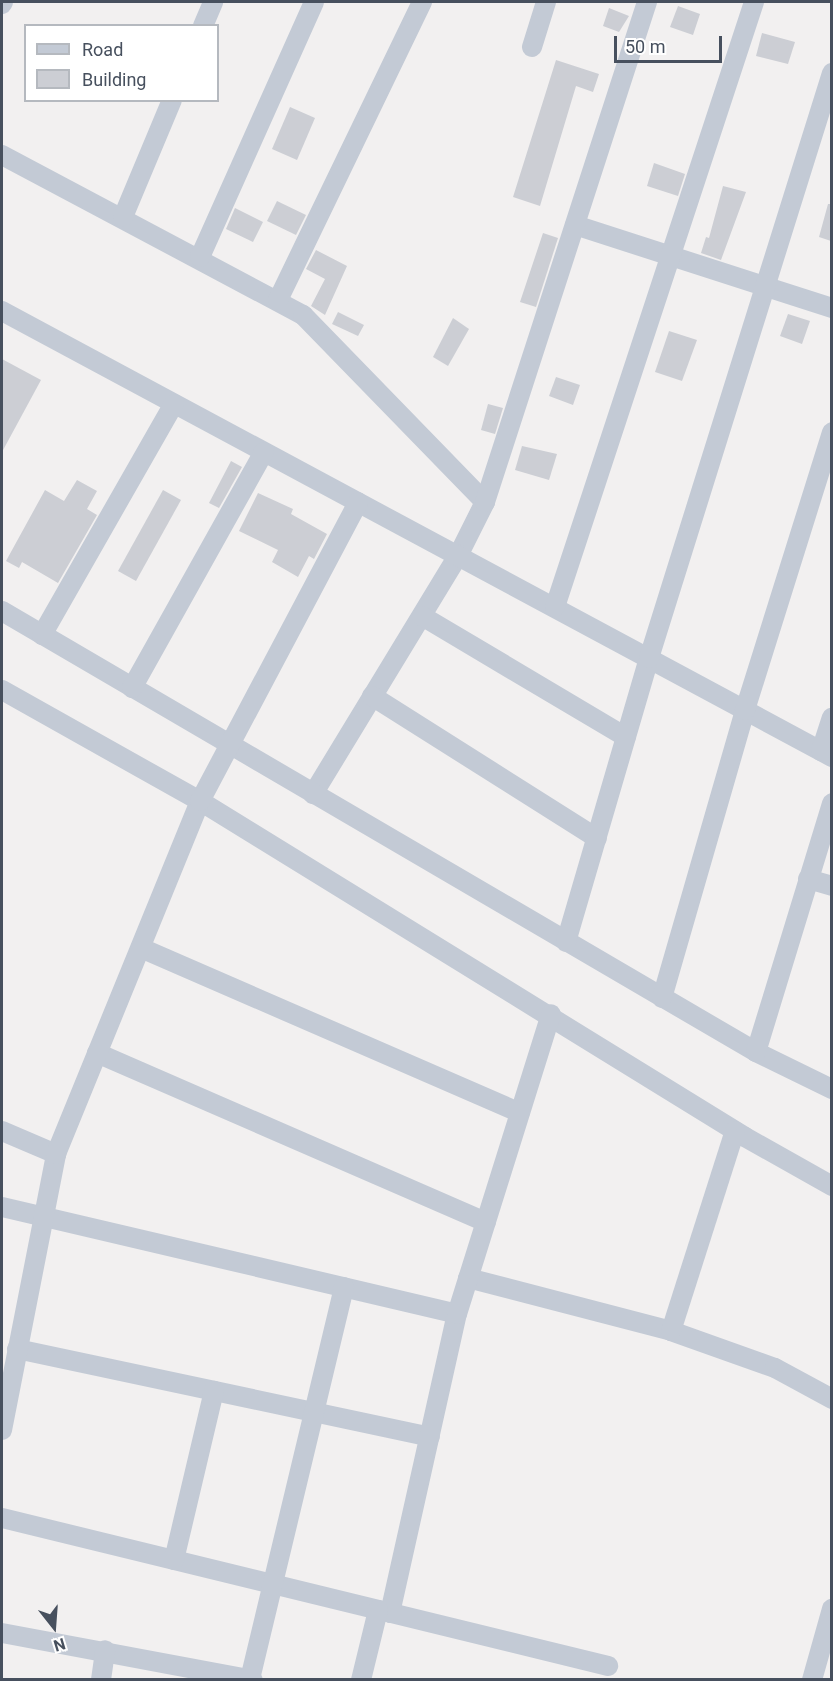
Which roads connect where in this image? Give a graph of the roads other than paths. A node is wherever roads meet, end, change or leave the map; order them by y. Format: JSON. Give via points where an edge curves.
{"nodes":[{"id":1,"x":213,"y":2,"type":"edge"},
{"id":2,"x":314,"y":2,"type":"edge"},
{"id":3,"x":422,"y":2,"type":"edge"},
{"id":4,"x":546,"y":2,"type":"edge"},
{"id":5,"x":647,"y":2,"type":"edge"},
{"id":6,"x":754,"y":2,"type":"edge"},
{"id":7,"x":204,"y":24,"type":"edge"},
{"id":8,"x":532,"y":46,"type":"dead end"},
{"id":9,"x":831,"y":73,"type":"edge"},
{"id":10,"x":171,"y":102,"type":"edge"},
{"id":11,"x":2,"y":155,"type":"edge"},
{"id":12,"x":123,"y":217,"type":"junction"},
{"id":13,"x":575,"y":225,"type":"junction"},
{"id":14,"x":670,"y":256,"type":"junction"},
{"id":15,"x":201,"y":257,"type":"junction"},
{"id":16,"x":765,"y":287,"type":"junction"},
{"id":17,"x":278,"y":300,"type":"junction"},
{"id":18,"x":831,"y":308,"type":"edge"},
{"id":19,"x":2,"y":311,"type":"edge"},
{"id":20,"x":174,"y":404,"type":"junction"},
{"id":21,"x":831,"y":432,"type":"edge"},
{"id":22,"x":264,"y":452,"type":"junction"},
{"id":23,"x":358,"y":502,"type":"junction"},
{"id":24,"x":485,"y":502,"type":"junction"},
{"id":25,"x":459,"y":554,"type":"junction"},
{"id":26,"x":555,"y":607,"type":"junction"},
{"id":27,"x":2,"y":611,"type":"edge"},
{"id":28,"x":422,"y":616,"type":"junction"},
{"id":29,"x":42,"y":635,"type":"junction"},
{"id":30,"x":649,"y":658,"type":"junction"},
{"id":31,"x":132,"y":688,"type":"junction"},
{"id":32,"x":2,"y":690,"type":"edge"},
{"id":33,"x":372,"y":696,"type":"junction"},
{"id":34,"x":745,"y":710,"type":"junction"},
{"id":35,"x":831,"y":718,"type":"edge"},
{"id":36,"x":626,"y":737,"type":"junction"},
{"id":37,"x":227,"y":744,"type":"junction"},
{"id":38,"x":826,"y":754,"type":"edge"},
{"id":39,"x":313,"y":794,"type":"junction"},
{"id":40,"x":200,"y":801,"type":"junction"},
{"id":41,"x":831,"y":803,"type":"edge"},
{"id":42,"x":597,"y":838,"type":"junction"},
{"id":43,"x":808,"y":879,"type":"junction"},
{"id":44,"x":831,"y":886,"type":"edge"},
{"id":45,"x":566,"y":942,"type":"junction"},
{"id":46,"x":141,"y":948,"type":"junction"},
{"id":47,"x":663,"y":998,"type":"junction"},
{"id":48,"x":551,"y":1014,"type":"junction"},
{"id":49,"x":756,"y":1052,"type":"junction"},
{"id":50,"x":97,"y":1053,"type":"junction"},
{"id":51,"x":831,"y":1089,"type":"edge"},
{"id":52,"x":520,"y":1113,"type":"junction"},
{"id":53,"x":2,"y":1131,"type":"edge"},
{"id":54,"x":735,"y":1131,"type":"junction"},
{"id":55,"x":56,"y":1154,"type":"junction"},
{"id":56,"x":831,"y":1186,"type":"edge"},
{"id":57,"x":2,"y":1207,"type":"edge"},
{"id":58,"x":42,"y":1217,"type":"junction"},
{"id":59,"x":486,"y":1222,"type":"junction"},
{"id":60,"x":468,"y":1278,"type":"junction"},
{"id":61,"x":344,"y":1287,"type":"junction"},
{"id":62,"x":457,"y":1314,"type":"junction"},
{"id":63,"x":671,"y":1331,"type":"junction"},
{"id":64,"x":17,"y":1349,"type":"junction"},
{"id":65,"x":213,"y":1391,"type":"junction"},
{"id":66,"x":831,"y":1399,"type":"edge"},
{"id":67,"x":314,"y":1412,"type":"junction"},
{"id":68,"x":2,"y":1430,"type":"edge"},
{"id":69,"x":429,"y":1437,"type":"junction"},
{"id":70,"x":2,"y":1518,"type":"edge"},
{"id":71,"x":174,"y":1560,"type":"junction"},
{"id":72,"x":272,"y":1584,"type":"junction"},
{"id":73,"x":384,"y":1611,"type":"junction"},
{"id":74,"x":831,"y":1614,"type":"edge"},
{"id":75,"x":2,"y":1633,"type":"edge"},
{"id":76,"x":105,"y":1650,"type":"junction"},
{"id":77,"x":825,"y":1659,"type":"edge"},
{"id":78,"x":608,"y":1666,"type":"dead end"},
{"id":79,"x":206,"y":1675,"type":"edge"},
{"id":80,"x":251,"y":1679,"type":"edge"},
{"id":81,"x":101,"y":1680,"type":"edge"},
{"id":82,"x":361,"y":1680,"type":"edge"},
{"id":83,"x":812,"y":1680,"type":"edge"}],
"edges":[{"from":1,"to":7,"type":"street"},
{"from":2,"to":15,"type":"street"},
{"from":3,"to":17,"type":"street"},
{"from":4,"to":8,"type":"street"},
{"from":5,"to":13,"type":"street"},
{"from":6,"to":14,"type":"street"},
{"from":9,"to":16,"type":"street"},
{"from":10,"to":12,"type":"street"},
{"from":11,"to":12,"type":"street"},
{"from":12,"to":15,"type":"street"},
{"from":13,"to":14,"type":"street"},
{"from":13,"to":24,"type":"street"},
{"from":14,"to":16,"type":"street"},
{"from":14,"to":26,"type":"street"},
{"from":15,"to":17,"type":"street"},
{"from":16,"to":18,"type":"street"},
{"from":16,"to":30,"type":"street"},
{"from":17,"to":24,"type":"street","via":[[303,315]]},
{"from":19,"to":20,"type":"street"},
{"from":20,"to":22,"type":"street"},
{"from":20,"to":29,"type":"street"},
{"from":21,"to":34,"type":"street"},
{"from":22,"to":23,"type":"street"},
{"from":22,"to":31,"type":"street"},
{"from":23,"to":25,"type":"street"},
{"from":23,"to":37,"type":"street"},
{"from":24,"to":25,"type":"street"},
{"from":25,"to":26,"type":"street"},
{"from":25,"to":28,"type":"street"},
{"from":26,"to":30,"type":"street"},
{"from":27,"to":29,"type":"street"},
{"from":28,"to":33,"type":"street"},
{"from":28,"to":36,"type":"street"},
{"from":29,"to":31,"type":"street"},
{"from":30,"to":34,"type":"street"},
{"from":30,"to":36,"type":"street"},
{"from":31,"to":37,"type":"street"},
{"from":32,"to":40,"type":"street"},
{"from":33,"to":39,"type":"street"},
{"from":33,"to":42,"type":"street"},
{"from":34,"to":38,"type":"street"},
{"from":34,"to":47,"type":"street"},
{"from":35,"to":38,"type":"street"},
{"from":36,"to":42,"type":"street"},
{"from":37,"to":39,"type":"street"},
{"from":37,"to":40,"type":"street"},
{"from":39,"to":45,"type":"street"},
{"from":40,"to":46,"type":"street"},
{"from":40,"to":48,"type":"street"},
{"from":41,"to":43,"type":"street"},
{"from":42,"to":45,"type":"street"},
{"from":43,"to":44,"type":"street"},
{"from":43,"to":49,"type":"street"},
{"from":45,"to":47,"type":"street"},
{"from":46,"to":50,"type":"street"},
{"from":46,"to":52,"type":"street"},
{"from":47,"to":49,"type":"street"},
{"from":48,"to":52,"type":"street"},
{"from":48,"to":54,"type":"street"},
{"from":49,"to":51,"type":"street"},
{"from":50,"to":55,"type":"street"},
{"from":50,"to":59,"type":"street"},
{"from":52,"to":59,"type":"street"},
{"from":53,"to":55,"type":"street"},
{"from":54,"to":56,"type":"street"},
{"from":54,"to":63,"type":"street"},
{"from":55,"to":58,"type":"street"},
{"from":57,"to":58,"type":"street"},
{"from":58,"to":61,"type":"street"},
{"from":58,"to":64,"type":"street"},
{"from":59,"to":60,"type":"street"},
{"from":60,"to":62,"type":"street"},
{"from":60,"to":63,"type":"street"},
{"from":61,"to":62,"type":"street"},
{"from":61,"to":67,"type":"street"},
{"from":62,"to":69,"type":"street"},
{"from":63,"to":66,"type":"street","via":[[776,1368]]},
{"from":64,"to":65,"type":"street"},
{"from":64,"to":68,"type":"street"},
{"from":65,"to":67,"type":"street"},
{"from":65,"to":71,"type":"street"},
{"from":67,"to":69,"type":"street"},
{"from":67,"to":72,"type":"street"},
{"from":69,"to":73,"type":"street"},
{"from":70,"to":71,"type":"street"},
{"from":71,"to":72,"type":"street"},
{"from":72,"to":73,"type":"street"},
{"from":72,"to":80,"type":"street"},
{"from":73,"to":78,"type":"street"},
{"from":73,"to":82,"type":"street"},
{"from":74,"to":77,"type":"street"},
{"from":75,"to":76,"type":"street"},
{"from":76,"to":79,"type":"street"},
{"from":76,"to":81,"type":"street"},
{"from":77,"to":83,"type":"street"},
{"from":79,"to":80,"type":"street"}]}
